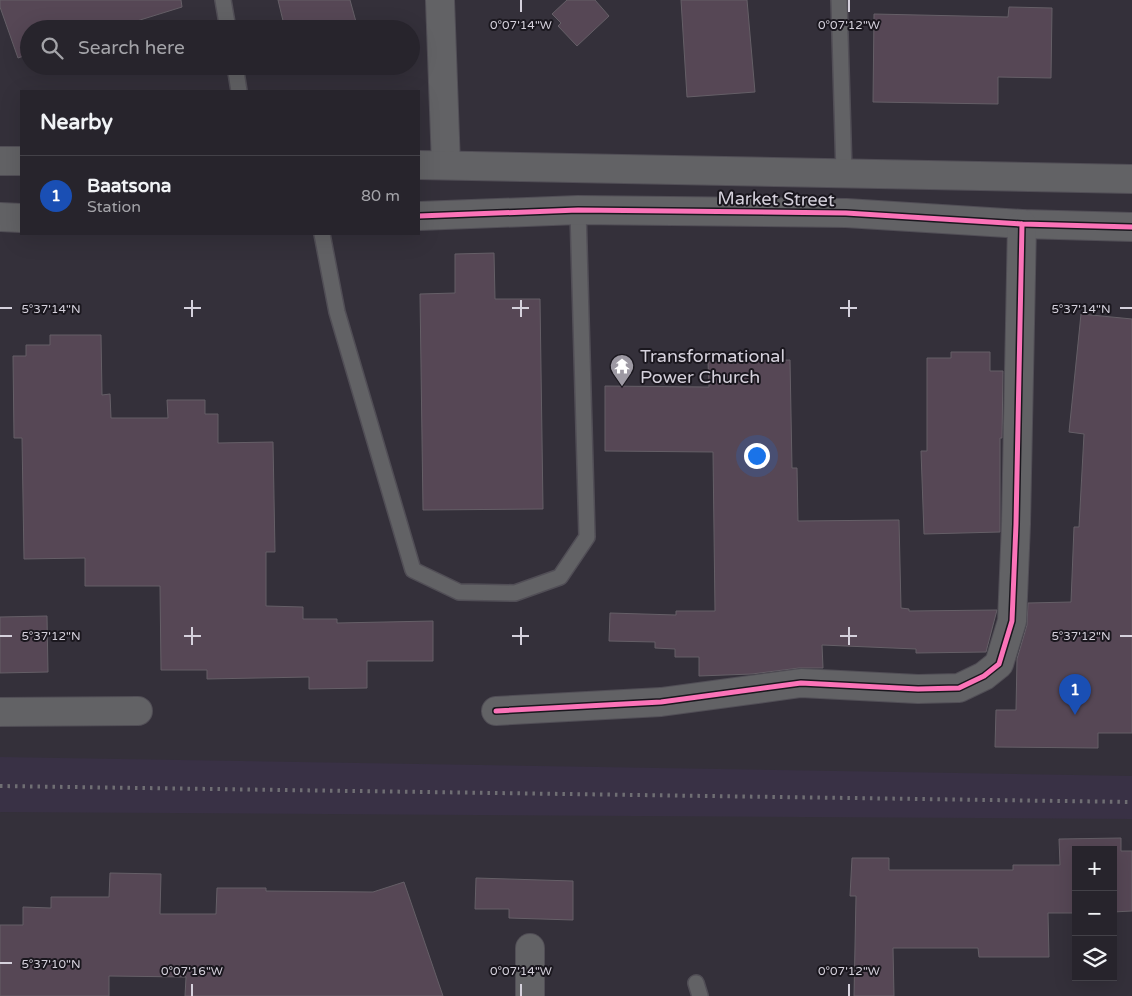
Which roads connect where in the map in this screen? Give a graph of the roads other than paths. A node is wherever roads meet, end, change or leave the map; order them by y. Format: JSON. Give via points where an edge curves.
{"nodes":[{"id":1,"x":222,"y":0,"type":"edge"},
{"id":2,"x":440,"y":0,"type":"edge"},
{"id":3,"x":839,"y":0,"type":"edge"},
{"id":4,"x":226,"y":20,"type":"edge"},
{"id":5,"x":236,"y":75,"type":"edge"},
{"id":6,"x":239,"y":90,"type":"edge"},
{"id":7,"x":0,"y":161,"type":"edge"},
{"id":8,"x":20,"y":161,"type":"edge"},
{"id":9,"x":420,"y":165,"type":"edge"},
{"id":10,"x":446,"y":165,"type":"junction"},
{"id":11,"x":844,"y":173,"type":"junction"},
{"id":12,"x":1132,"y":179,"type":"edge"},
{"id":13,"x":578,"y":210,"type":"junction"},
{"id":14,"x":420,"y":216,"type":"edge"},
{"id":15,"x":0,"y":217,"type":"edge"},
{"id":16,"x":20,"y":218,"type":"edge"},
{"id":17,"x":1022,"y":224,"type":"junction"},
{"id":18,"x":1132,"y":227,"type":"edge"},
{"id":19,"x":322,"y":235,"type":"edge"},
{"id":20,"x":138,"y":711,"type":"dead end"},
{"id":21,"x":496,"y":711,"type":"dead end"},
{"id":22,"x":0,"y":712,"type":"edge"},
{"id":23,"x":530,"y":948,"type":"dead end"},
{"id":24,"x":530,"y":996,"type":"edge"}],
"edges":[{"from":1,"to":4,"type":"lane"},
{"from":2,"to":10,"type":"street"},
{"from":3,"to":11,"type":"lane"},
{"from":5,"to":6,"type":"lane"},
{"from":7,"to":8,"type":"street"},
{"from":9,"to":10,"type":"street","name":"Market Street"},
{"from":10,"to":11,"type":"street","name":"Market Street"},
{"from":11,"to":12,"type":"street","name":"Market Street"},
{"from":13,"to":14,"type":"street","name":"Market Street"},
{"from":13,"to":17,"type":"street","name":"Market Street","via":[[846,213]]},
{"from":13,"to":19,"type":"lane","via":[[587,537],[560,578],[515,593],[459,592],[413,570],[337,312]]},
{"from":15,"to":16,"type":"street"},
{"from":17,"to":18,"type":"street","name":"Market Street"},
{"from":17,"to":21,"type":"street","via":[[1012,620],[999,664],[984,676],[959,688],[801,683],[661,702]]},
{"from":20,"to":22,"type":"street"},
{"from":23,"to":24,"type":"street"}]}
